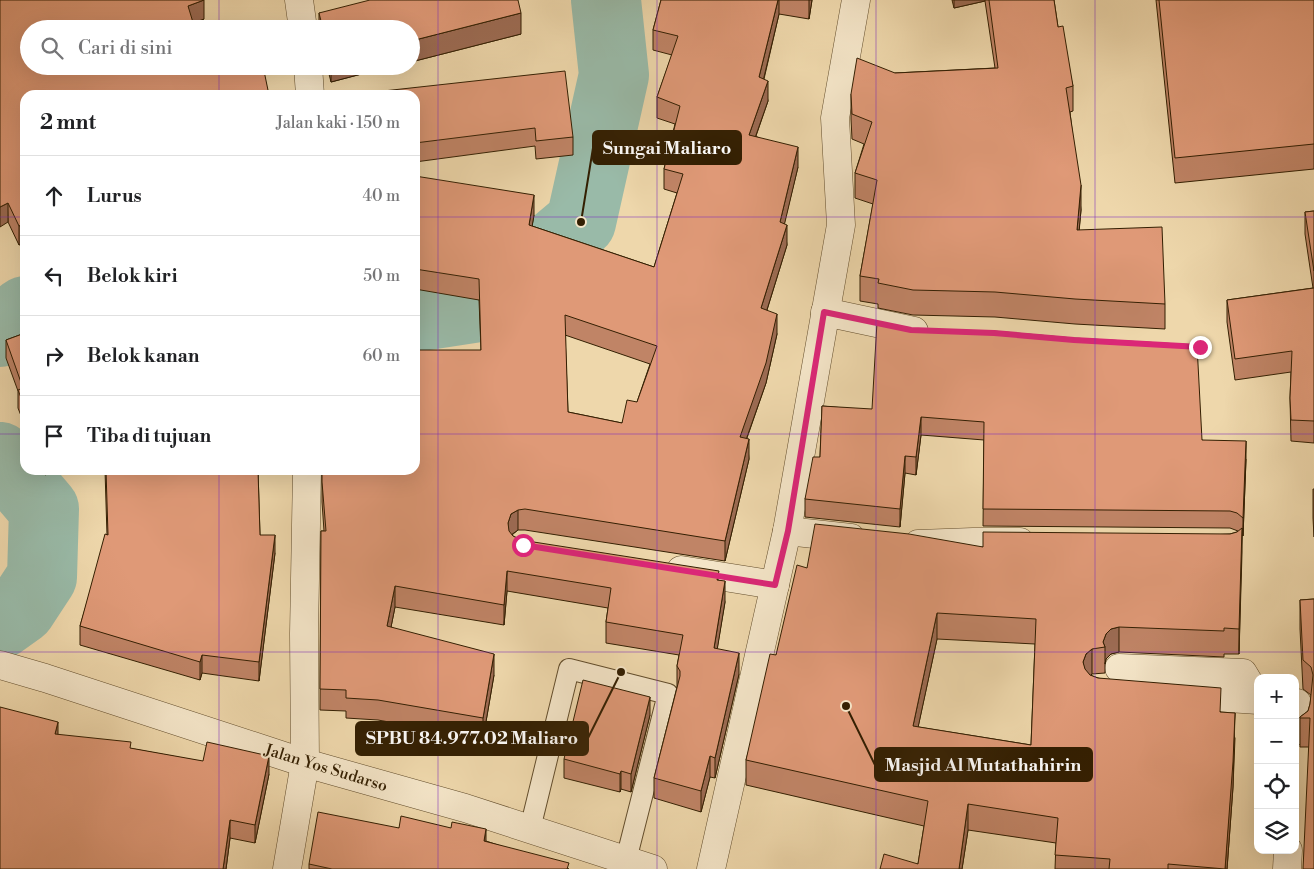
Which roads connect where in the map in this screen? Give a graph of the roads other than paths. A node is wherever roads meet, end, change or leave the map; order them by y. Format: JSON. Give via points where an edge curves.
{"nodes":[{"id":1,"x":299,"y":0,"type":"edge"},
{"id":2,"x":856,"y":0,"type":"edge"},
{"id":3,"x":302,"y":20,"type":"edge"},
{"id":4,"x":309,"y":75,"type":"edge"},
{"id":5,"x":310,"y":90,"type":"edge"},
{"id":6,"x":824,"y":312,"type":"junction"},
{"id":7,"x":938,"y":331,"type":"edge"},
{"id":8,"x":306,"y":475,"type":"edge"},
{"id":9,"x":788,"y":531,"type":"junction"},
{"id":10,"x":1042,"y":542,"type":"edge"},
{"id":11,"x":659,"y":567,"type":"edge"},
{"id":12,"x":775,"y":585,"type":"junction"},
{"id":13,"x":12,"y":668,"type":"edge"},
{"id":14,"x":1114,"y":678,"type":"edge"},
{"id":15,"x":1254,"y":698,"type":"edge"},
{"id":16,"x":305,"y":763,"type":"junction"},
{"id":17,"x":530,"y":829,"type":"junction"},
{"id":18,"x":1288,"y":854,"type":"edge"},
{"id":19,"x":618,"y":862,"type":"edge"},
{"id":20,"x":287,"y":869,"type":"edge"},
{"id":21,"x":653,"y":869,"type":"edge"},
{"id":22,"x":711,"y":869,"type":"edge"},
{"id":23,"x":1287,"y":869,"type":"edge"}],
"edges":[{"from":1,"to":3,"type":"street"},
{"from":2,"to":6,"type":"street","via":[[835,118],[841,225]]},
{"from":4,"to":5,"type":"street"},
{"from":6,"to":7,"type":"street","via":[[911,330]]},
{"from":6,"to":9,"type":"street"},
{"from":8,"to":16,"type":"street"},
{"from":9,"to":10,"type":"street","via":[[913,544]]},
{"from":9,"to":12,"type":"street"},
{"from":11,"to":12,"type":"street"},
{"from":12,"to":22,"type":"street"},
{"from":13,"to":16,"type":"street","name":"Jalan Yos Sudarso"},
{"from":14,"to":15,"type":"street"},
{"from":16,"to":17,"type":"street","name":"Jalan Yos Sudarso"},
{"from":16,"to":20,"type":"street"},
{"from":17,"to":19,"type":"street","name":"Jalan Yos Sudarso"},
{"from":17,"to":19,"type":"lane","via":[[570,669],[668,694]]},
{"from":18,"to":23,"type":"street"},
{"from":19,"to":21,"type":"street","name":"Jalan Yos Sudarso"}]}
